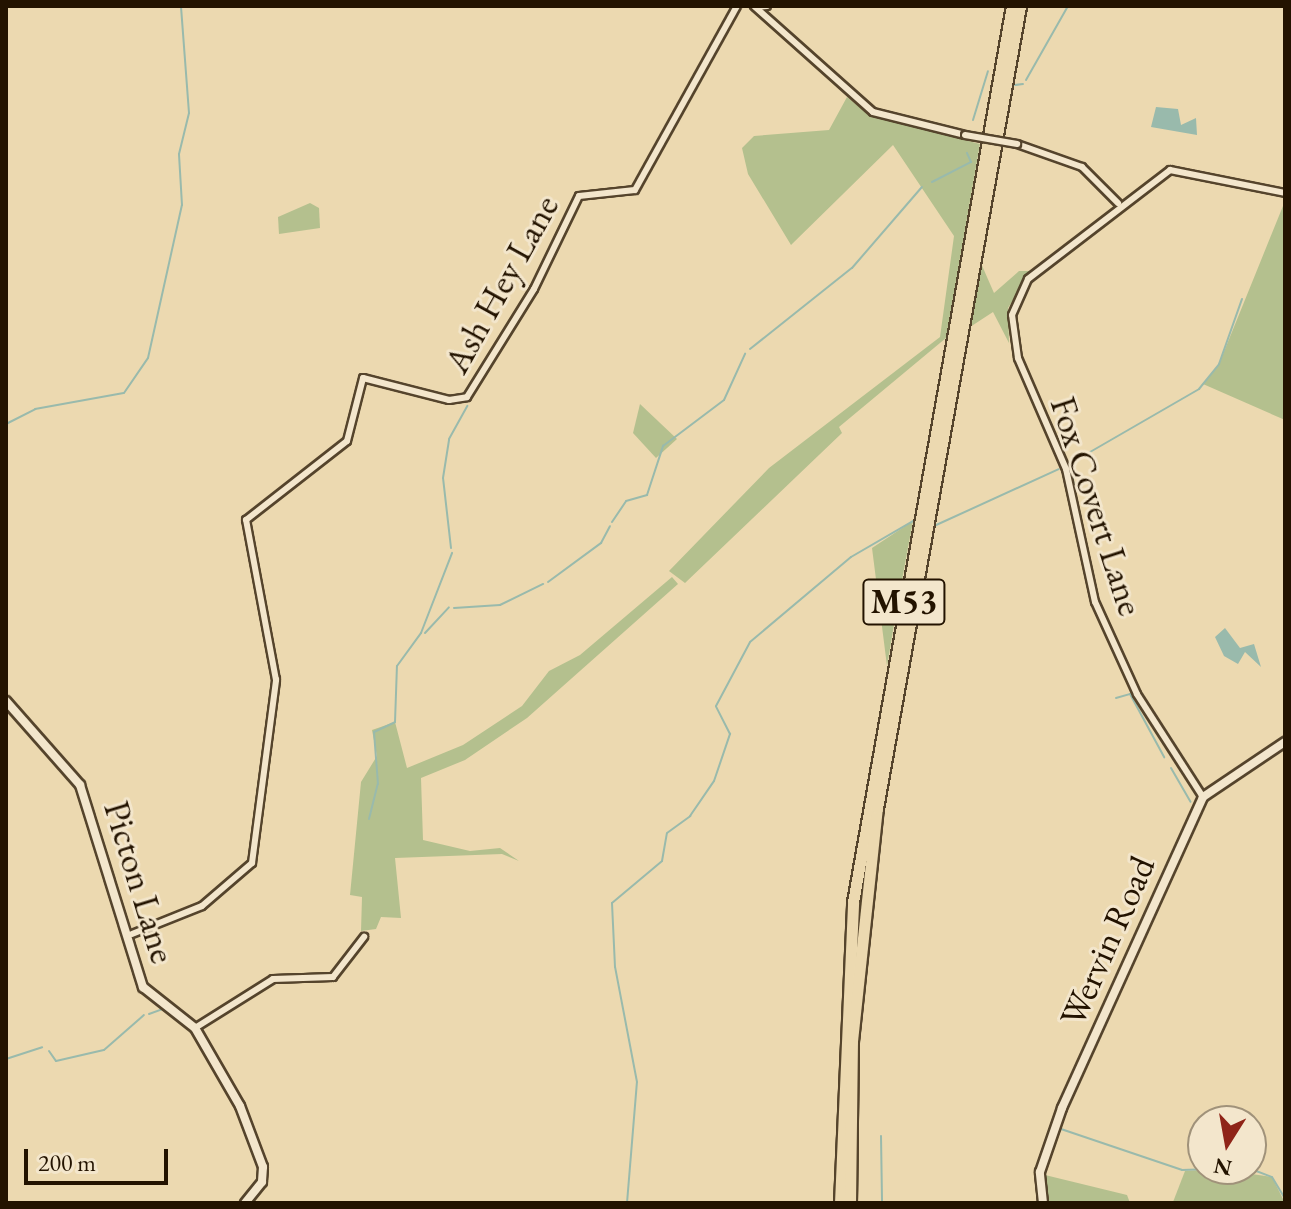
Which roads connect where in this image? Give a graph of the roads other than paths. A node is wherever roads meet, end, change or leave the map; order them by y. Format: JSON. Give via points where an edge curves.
{"nodes":[{"id":1,"x":737,"y":6,"type":"edge"},
{"id":2,"x":755,"y":6,"type":"edge"},
{"id":3,"x":767,"y":6,"type":"edge"},
{"id":4,"x":1012,"y":6,"type":"edge"},
{"id":5,"x":1020,"y":6,"type":"edge"},
{"id":6,"x":1285,"y":193,"type":"edge"},
{"id":7,"x":1118,"y":203,"type":"junction"},
{"id":8,"x":6,"y":701,"type":"edge"},
{"id":9,"x":1285,"y":742,"type":"edge"},
{"id":10,"x":1203,"y":797,"type":"junction"},
{"id":11,"x":132,"y":934,"type":"junction"},
{"id":12,"x":364,"y":937,"type":"dead end"},
{"id":13,"x":195,"y":1028,"type":"junction"},
{"id":14,"x":245,"y":1203,"type":"edge"},
{"id":15,"x":840,"y":1203,"type":"edge"},
{"id":16,"x":850,"y":1203,"type":"edge"},
{"id":17,"x":1043,"y":1203,"type":"edge"}],
"edges":[{"from":1,"to":11,"type":"street","name":"Ash Hey Lane","via":[[635,190],[579,196],[467,397],[449,400],[363,378],[347,441],[246,520],[276,680],[252,863],[202,906]]},
{"from":2,"to":3,"type":"street"},
{"from":2,"to":7,"type":"street","bridge":true,"via":[[873,112],[1017,144],[1082,167]]},
{"from":4,"to":15,"type":"highway","number":"M53","via":[[853,902]]},
{"from":5,"to":16,"type":"highway","number":"M53","via":[[877,808],[854,1004]]},
{"from":6,"to":7,"type":"street","name":"Fox Covert Lane","via":[[1170,170]]},
{"from":7,"to":10,"type":"street","name":"Fox Covert Lane","via":[[1028,279],[1017,293],[1011,337],[1066,469],[1095,602],[1137,694]]},
{"from":8,"to":11,"type":"street","name":"Picton Lane","via":[[80,785]]},
{"from":9,"to":10,"type":"street"},
{"from":10,"to":17,"type":"street","name":"Wervin Road","via":[[1062,1108],[1040,1172]]},
{"from":11,"to":13,"type":"street","name":"Picton Lane","via":[[147,993]]},
{"from":12,"to":13,"type":"street","via":[[333,977],[273,979]]},
{"from":13,"to":14,"type":"street","name":"Picton Lane","via":[[240,1106],[263,1167]]}]}
